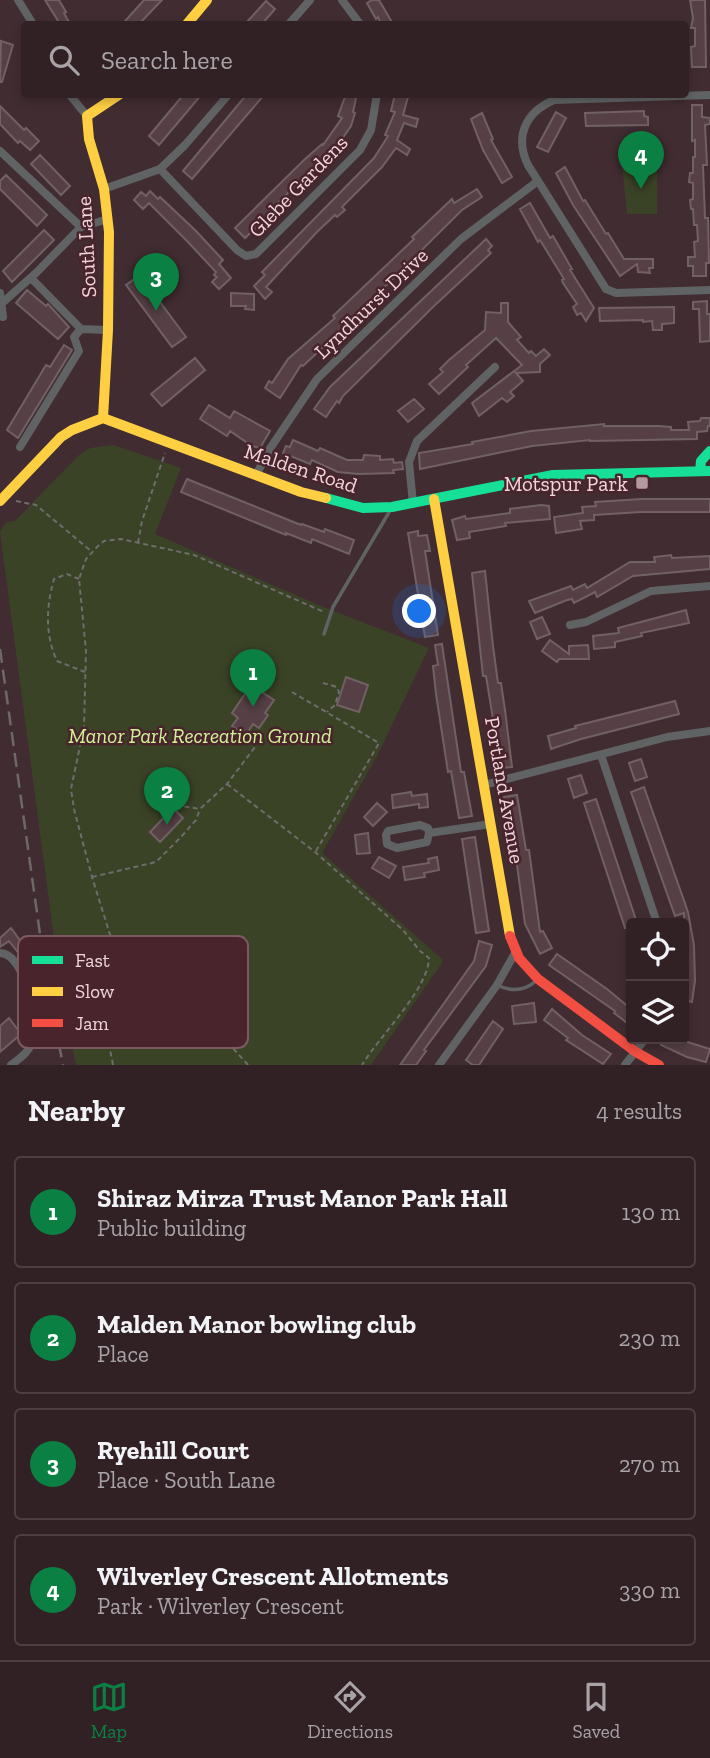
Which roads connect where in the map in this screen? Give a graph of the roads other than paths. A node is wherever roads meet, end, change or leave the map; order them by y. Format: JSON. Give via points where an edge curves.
{"nodes":[{"id":1,"x":18,"y":0,"type":"edge"},
{"id":2,"x":207,"y":0,"type":"edge"},
{"id":3,"x":310,"y":0,"type":"edge"},
{"id":4,"x":342,"y":0,"type":"edge"},
{"id":5,"x":31,"y":21,"type":"edge"},
{"id":6,"x":190,"y":21,"type":"edge"},
{"id":7,"x":292,"y":21,"type":"edge"},
{"id":8,"x":358,"y":21,"type":"edge"},
{"id":9,"x":689,"y":95,"type":"edge"},
{"id":10,"x":710,"y":95,"type":"edge"},
{"id":11,"x":72,"y":98,"type":"edge"},
{"id":12,"x":114,"y":98,"type":"edge"},
{"id":13,"x":226,"y":98,"type":"edge"},
{"id":14,"x":376,"y":98,"type":"edge"},
{"id":15,"x":567,"y":98,"type":"edge"},
{"id":16,"x":88,"y":116,"type":"junction"},
{"id":17,"x":0,"y":151,"type":"edge"},
{"id":18,"x":160,"y":169,"type":"junction"},
{"id":19,"x":538,"y":181,"type":"junction"},
{"id":20,"x":104,"y":189,"type":"junction"},
{"id":21,"x":108,"y":219,"type":"junction"},
{"id":22,"x":81,"y":227,"type":"junction"},
{"id":23,"x":31,"y":278,"type":"junction"},
{"id":24,"x":710,"y":290,"type":"edge"},
{"id":25,"x":0,"y":293,"type":"edge"},
{"id":26,"x":2,"y":304,"type":"edge"},
{"id":27,"x":3,"y":317,"type":"dead end"},
{"id":28,"x":81,"y":329,"type":"junction"},
{"id":29,"x":108,"y":330,"type":"junction"},
{"id":30,"x":495,"y":367,"type":"dead end"},
{"id":31,"x":103,"y":418,"type":"junction"},
{"id":32,"x":20,"y":447,"type":"dead end"},
{"id":33,"x":710,"y":451,"type":"edge"},
{"id":34,"x":705,"y":471,"type":"edge"},
{"id":35,"x":256,"y":475,"type":"junction"},
{"id":36,"x":3,"y":498,"type":"edge"},
{"id":37,"x":434,"y":499,"type":"junction"},
{"id":38,"x":413,"y":504,"type":"junction"},
{"id":39,"x":392,"y":507,"type":"junction"},
{"id":40,"x":710,"y":586,"type":"edge"},
{"id":41,"x":570,"y":625,"type":"dead end"},
{"id":42,"x":324,"y":634,"type":"dead end"},
{"id":43,"x":710,"y":731,"type":"edge"},
{"id":44,"x":601,"y":755,"type":"junction"},
{"id":45,"x":484,"y":785,"type":"junction"},
{"id":46,"x":491,"y":824,"type":"junction"},
{"id":47,"x":429,"y":833,"type":"junction"},
{"id":48,"x":655,"y":918,"type":"edge"},
{"id":49,"x":0,"y":953,"type":"edge"},
{"id":50,"x":515,"y":953,"type":"junction"},
{"id":51,"x":18,"y":968,"type":"edge"},
{"id":52,"x":538,"y":979,"type":"junction"},
{"id":53,"x":496,"y":985,"type":"junction"},
{"id":54,"x":642,"y":1044,"type":"edge"},
{"id":55,"x":29,"y":1048,"type":"edge"},
{"id":56,"x":636,"y":1052,"type":"junction"},
{"id":57,"x":11,"y":1065,"type":"edge"},
{"id":58,"x":439,"y":1065,"type":"edge"},
{"id":59,"x":625,"y":1065,"type":"edge"},
{"id":60,"x":659,"y":1065,"type":"edge"}],
"edges":[{"from":1,"to":5,"type":"street"},
{"from":2,"to":6,"type":"street"},
{"from":3,"to":7,"type":"street"},
{"from":4,"to":8,"type":"street"},
{"from":9,"to":10,"type":"street"},
{"from":11,"to":16,"type":"street"},
{"from":12,"to":16,"type":"street"},
{"from":13,"to":18,"type":"street"},
{"from":14,"to":18,"type":"street","name":"Glebe Gardens","via":[[371,130],[360,150],[256,254],[246,256],[237,250]]},
{"from":15,"to":19,"type":"street","via":[[545,104],[522,130],[523,154]]},
{"from":16,"to":20,"type":"street","name":"South Lane","via":[[89,139]]},
{"from":17,"to":22,"type":"street"},
{"from":18,"to":20,"type":"street"},
{"from":19,"to":24,"type":"street","via":[[611,292]]},
{"from":19,"to":35,"type":"street","name":"Lyndhurst Drive","via":[[475,226],[317,379]]},
{"from":20,"to":21,"type":"street","name":"South Lane"},
{"from":21,"to":22,"type":"street"},
{"from":21,"to":29,"type":"street","name":"South Lane"},
{"from":22,"to":23,"type":"street"},
{"from":23,"to":26,"type":"street"},
{"from":23,"to":28,"type":"street"},
{"from":25,"to":26,"type":"street"},
{"from":26,"to":27,"type":"street"},
{"from":28,"to":29,"type":"street"},
{"from":28,"to":32,"type":"street","via":[[74,337],[79,351]]},
{"from":29,"to":31,"type":"street","name":"South Lane"},
{"from":30,"to":38,"type":"street","via":[[417,441],[410,462]]},
{"from":31,"to":35,"type":"street","name":"Malden Road"},
{"from":31,"to":36,"type":"street","via":[[61,437]]},
{"from":33,"to":34,"type":"street","via":[[701,461]]},
{"from":34,"to":37,"type":"street","name":"Malden Road","via":[[553,475]]},
{"from":35,"to":39,"type":"street","name":"Malden Road","via":[[349,506]]},
{"from":37,"to":38,"type":"street","name":"Malden Road"},
{"from":37,"to":45,"type":"street","name":"Portland Avenue"},
{"from":38,"to":39,"type":"street","name":"Malden Road"},
{"from":39,"to":42,"type":"lane","via":[[330,615]]},
{"from":40,"to":41,"type":"street","via":[[642,593],[586,622]]},
{"from":43,"to":44,"type":"street"},
{"from":44,"to":45,"type":"street"},
{"from":44,"to":48,"type":"street"},
{"from":45,"to":46,"type":"street","name":"Portland Avenue"},
{"from":46,"to":47,"type":"street"},
{"from":46,"to":50,"type":"street","name":"Portland Avenue"},
{"from":47,"to":47,"type":"street","via":[[423,844],[391,847],[386,840],[393,828],[420,825]]},
{"from":49,"to":51,"type":"street","via":[[8,954]]},
{"from":50,"to":52,"type":"street"},
{"from":50,"to":53,"type":"street"},
{"from":52,"to":53,"type":"lane","via":[[524,989],[506,990]]},
{"from":52,"to":56,"type":"street"},
{"from":53,"to":58,"type":"street"},
{"from":54,"to":56,"type":"street"},
{"from":55,"to":57,"type":"street"},
{"from":56,"to":59,"type":"street"},
{"from":56,"to":60,"type":"street"}]}
